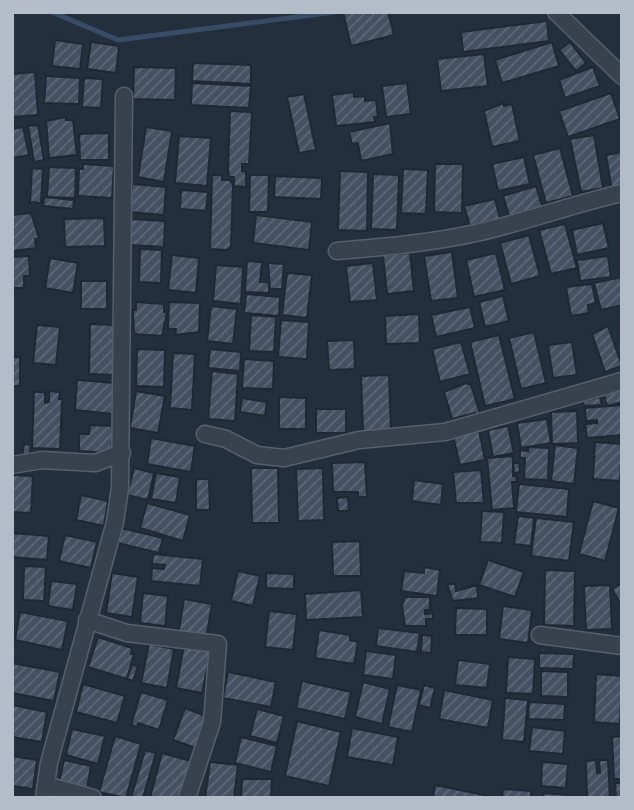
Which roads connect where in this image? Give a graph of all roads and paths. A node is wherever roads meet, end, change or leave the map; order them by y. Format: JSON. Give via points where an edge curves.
{"nodes":[{"id":1,"x":556,"y":12,"type":"edge"},
{"id":2,"x":622,"y":76,"type":"edge"},
{"id":3,"x":124,"y":96,"type":"dead end"},
{"id":4,"x":622,"y":193,"type":"edge"},
{"id":5,"x":337,"y":251,"type":"dead end"},
{"id":6,"x":622,"y":381,"type":"edge"},
{"id":7,"x":205,"y":434,"type":"dead end"},
{"id":8,"x":122,"y":453,"type":"junction"},
{"id":9,"x":12,"y":465,"type":"edge"},
{"id":10,"x":87,"y":620,"type":"junction"},
{"id":11,"x":540,"y":635,"type":"dead end"},
{"id":12,"x":622,"y":646,"type":"edge"},
{"id":13,"x":45,"y":791,"type":"edge"},
{"id":14,"x":93,"y":798,"type":"edge"},
{"id":15,"x":187,"y":798,"type":"edge"}],
"edges":[{"from":1,"to":2,"type":"street"},
{"from":3,"to":8,"type":"street"},
{"from":4,"to":5,"type":"street","via":[[479,232]]},
{"from":6,"to":7,"type":"street","via":[[446,432],[359,440],[284,458],[257,454]]},
{"from":8,"to":9,"type":"street","via":[[95,463],[42,460]]},
{"from":8,"to":10,"type":"street","via":[[115,522]]},
{"from":10,"to":13,"type":"street"},
{"from":10,"to":15,"type":"street","via":[[127,633],[218,644],[212,722]]},
{"from":11,"to":12,"type":"street"},
{"from":13,"to":14,"type":"street"}]}
